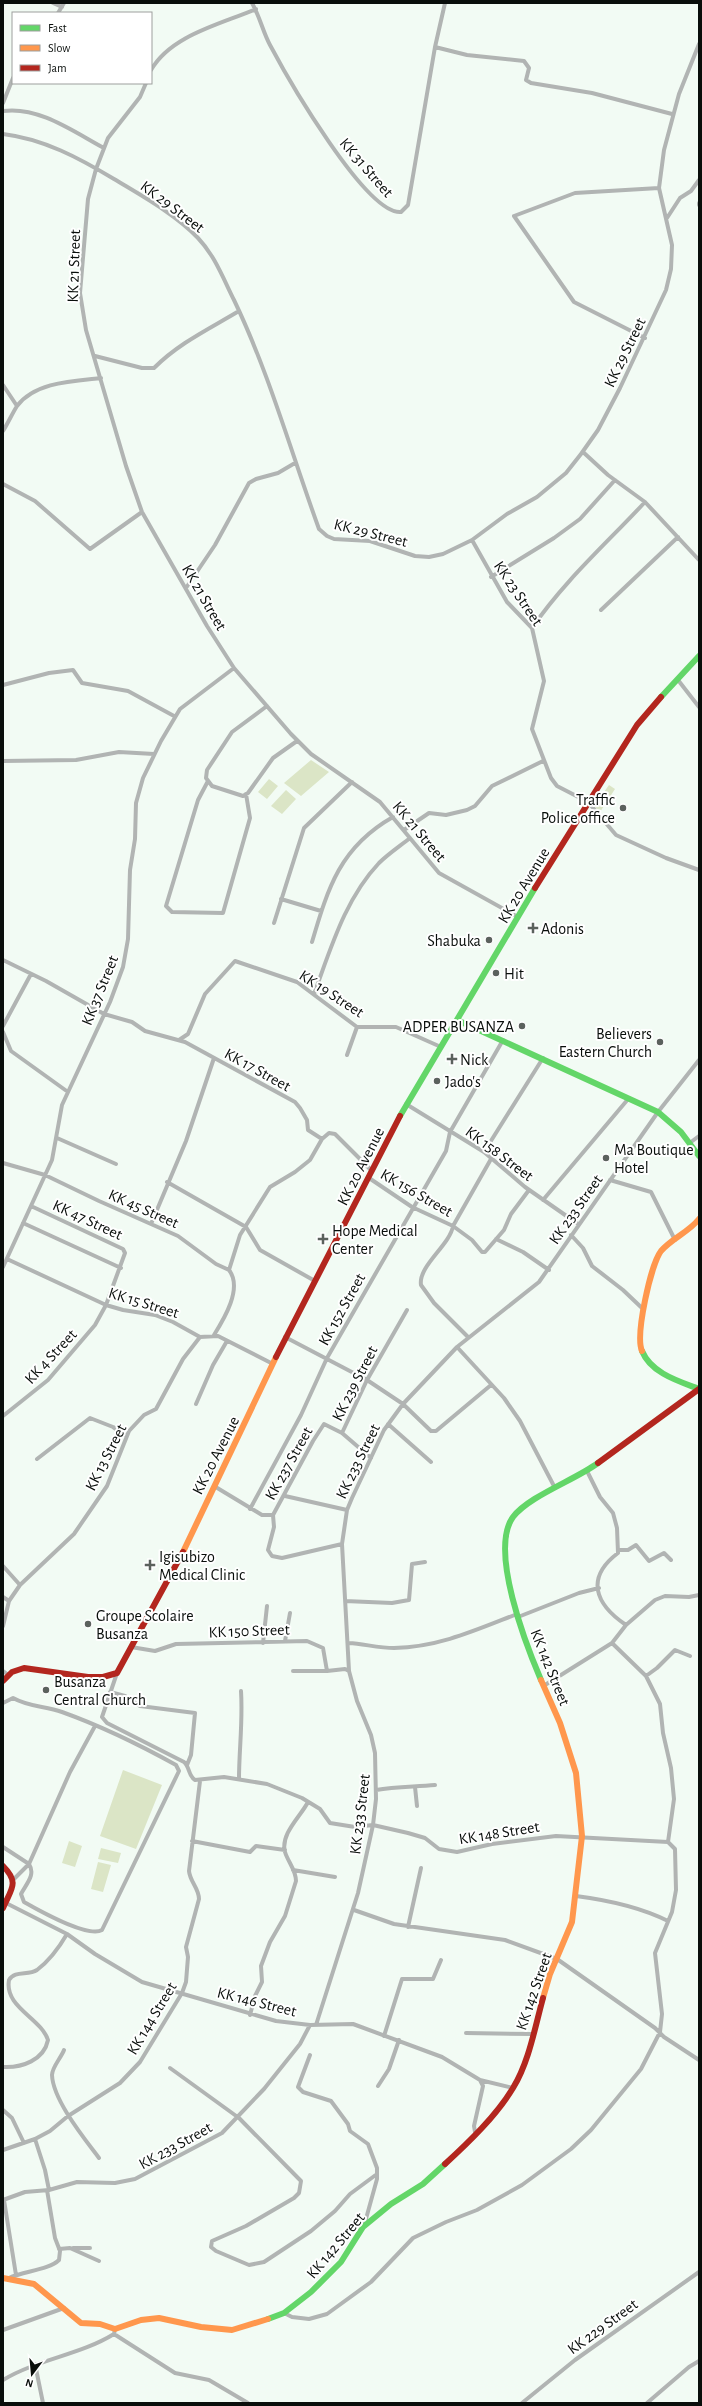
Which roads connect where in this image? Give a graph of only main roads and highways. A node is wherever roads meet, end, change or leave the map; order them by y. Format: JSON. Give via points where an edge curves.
{"nodes":[{"id":1,"x":698,"y":658,"type":"edge"},
{"id":2,"x":457,"y":1020,"type":"junction"},
{"id":3,"x":699,"y":1156,"type":"edge"},
{"id":4,"x":699,"y":1219,"type":"edge"},
{"id":5,"x":699,"y":1389,"type":"edge"},
{"id":6,"x":5,"y":1672,"type":"edge"},
{"id":7,"x":3,"y":1681,"type":"edge"},
{"id":8,"x":3,"y":1866,"type":"edge"},
{"id":9,"x":5,"y":1905,"type":"edge"},
{"id":10,"x":6,"y":2278,"type":"edge"}],
"edges":[{"from":1,"to":2,"type":"main road","name":"KK 20 Avenue","via":[[653,703],[588,802]]},
{"from":2,"to":3,"type":"main road","via":[[658,1112],[691,1142]]},
{"from":2,"to":6,"type":"main road","name":"KK 20 Avenue","via":[[406,1104],[285,1337],[251,1413],[177,1562],[117,1673],[106,1679],[92,1679],[24,1667]]},
{"from":4,"to":5,"type":"main road","via":[[660,1253],[643,1309],[639,1342],[648,1365],[665,1376]]},
{"from":5,"to":10,"type":"main road","name":"KK 142 Street","via":[[587,1471],[526,1504],[505,1535],[508,1578],[528,1652],[545,1685],[576,1773],[582,1836],[572,1922],[550,1974],[522,2068],[513,2088],[485,2123],[423,2184],[391,2204],[364,2227],[341,2262],[311,2292],[284,2313],[250,2326],[232,2330],[201,2327],[159,2318],[141,2320],[114,2332],[100,2324],[81,2322],[34,2284]]},
{"from":6,"to":7,"type":"main road"},
{"from":8,"to":9,"type":"main road","via":[[14,1879],[14,1886]]}]}
